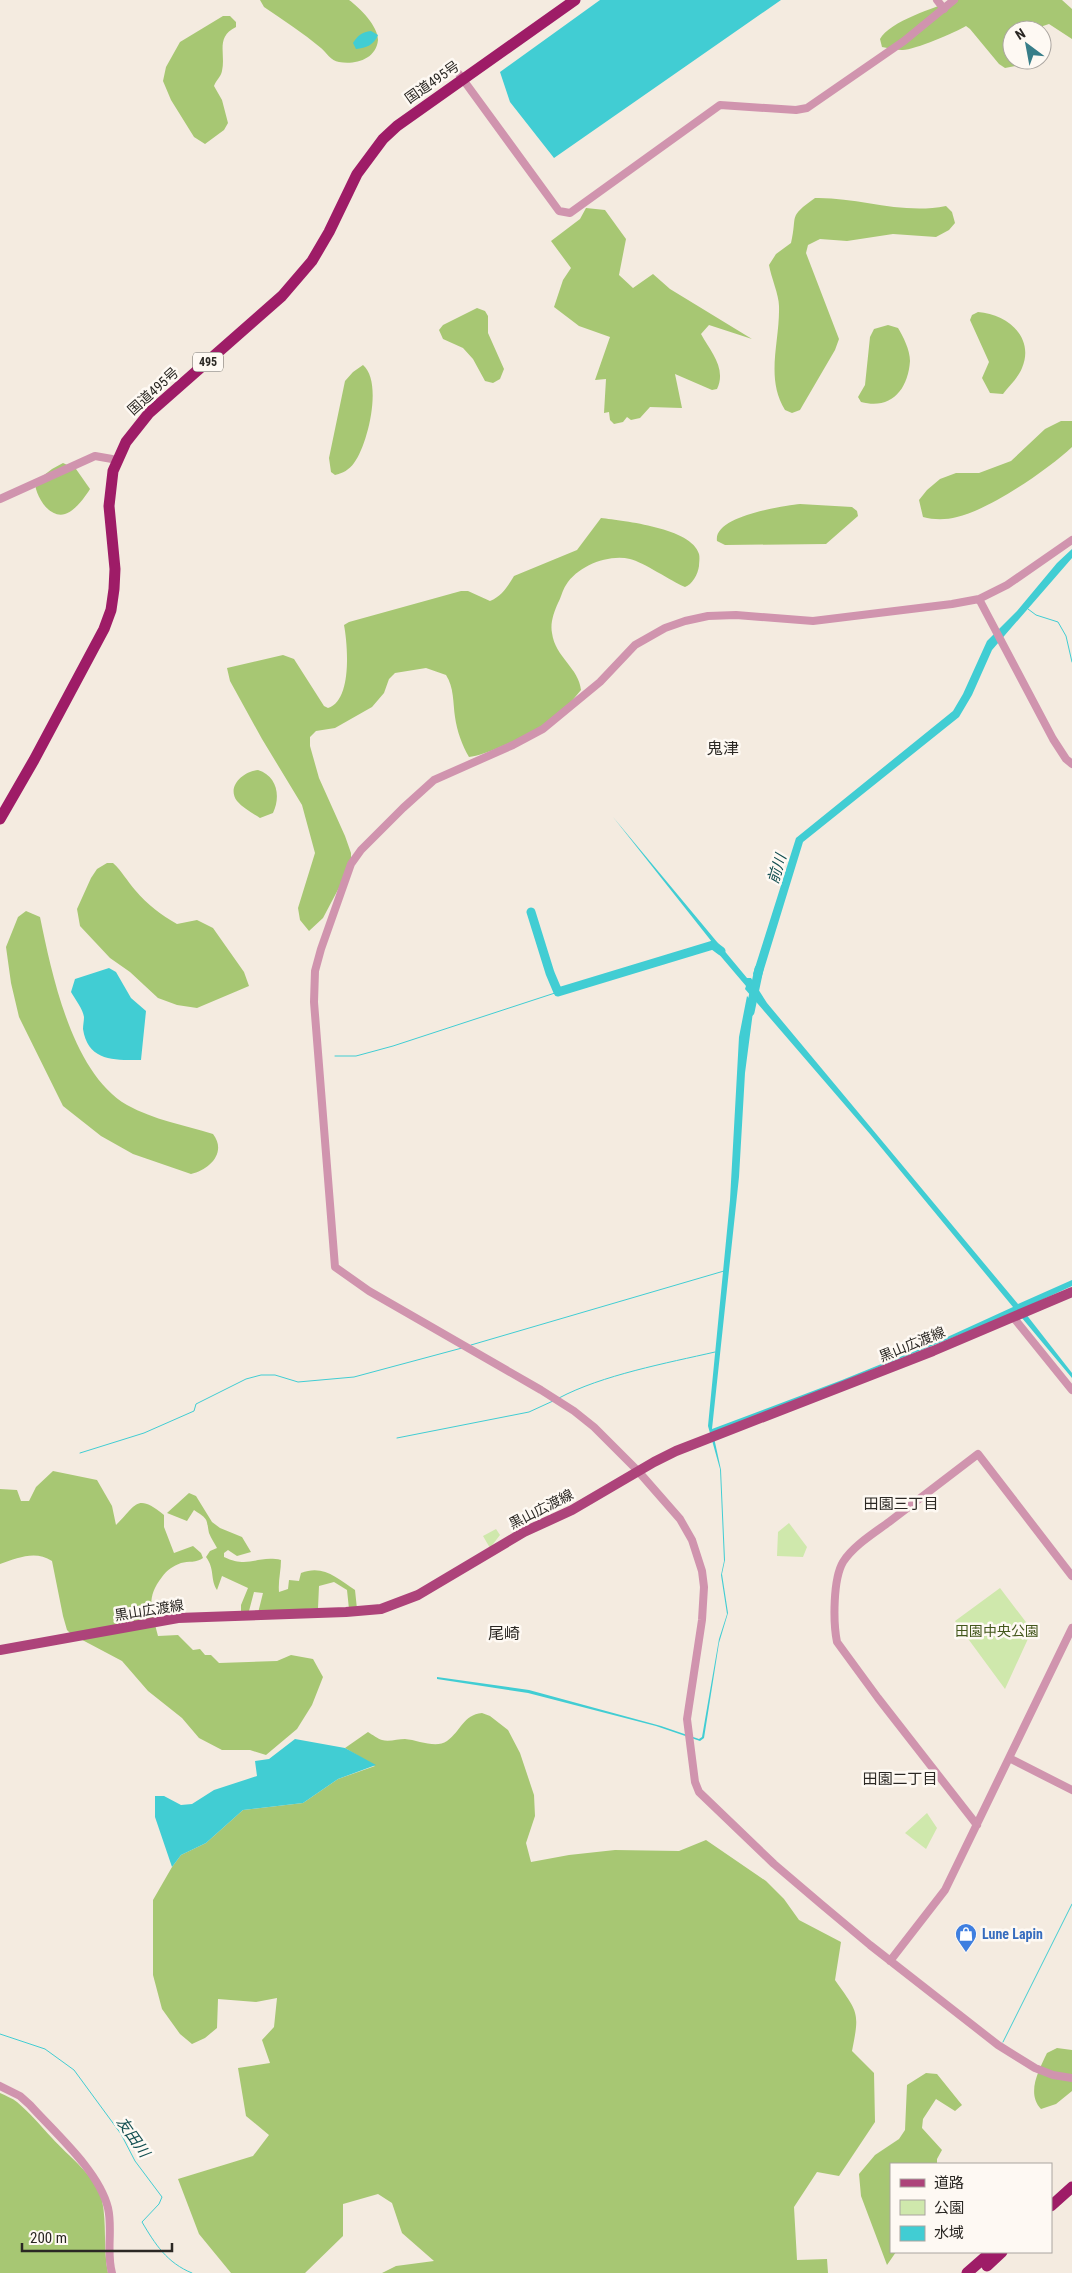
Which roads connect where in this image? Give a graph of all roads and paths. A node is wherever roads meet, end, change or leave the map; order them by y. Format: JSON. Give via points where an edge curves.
{"nodes":[{"id":1,"x":564,"y":0,"type":"edge"},
{"id":2,"x":575,"y":0,"type":"edge"},
{"id":3,"x":937,"y":0,"type":"edge"},
{"id":4,"x":954,"y":0,"type":"edge"},
{"id":5,"x":944,"y":9,"type":"junction"},
{"id":6,"x":461,"y":76,"type":"junction"},
{"id":7,"x":112,"y":459,"type":"junction"},
{"id":8,"x":0,"y":499,"type":"edge"},
{"id":9,"x":1072,"y":540,"type":"edge"},
{"id":10,"x":979,"y":599,"type":"junction"},
{"id":11,"x":1072,"y":764,"type":"edge"},
{"id":12,"x":0,"y":809,"type":"edge"},
{"id":13,"x":0,"y":819,"type":"edge"},
{"id":14,"x":1072,"y":1292,"type":"edge"},
{"id":15,"x":1013,"y":1317,"type":"junction"},
{"id":16,"x":1072,"y":1390,"type":"edge"},
{"id":17,"x":638,"y":1471,"type":"junction"},
{"id":18,"x":1072,"y":1576,"type":"edge"},
{"id":19,"x":1072,"y":1628,"type":"edge"},
{"id":20,"x":0,"y":1650,"type":"edge"},
{"id":21,"x":1009,"y":1758,"type":"junction"},
{"id":22,"x":1072,"y":1790,"type":"edge"},
{"id":23,"x":977,"y":1825,"type":"junction"},
{"id":24,"x":890,"y":1961,"type":"junction"},
{"id":25,"x":1072,"y":2078,"type":"edge"},
{"id":26,"x":0,"y":2086,"type":"edge"},
{"id":27,"x":1072,"y":2177,"type":"edge"},
{"id":28,"x":1072,"y":2187,"type":"edge"},
{"id":29,"x":1052,"y":2196,"type":"edge"},
{"id":30,"x":1052,"y":2205,"type":"edge"},
{"id":31,"x":990,"y":2253,"type":"edge"},
{"id":32,"x":1001,"y":2253,"type":"edge"},
{"id":33,"x":112,"y":2273,"type":"edge"},
{"id":34,"x":967,"y":2273,"type":"edge"},
{"id":35,"x":979,"y":2273,"type":"edge"}],
"edges":[{"from":1,"to":6,"type":"highway","name":"国道495号","number":"495"},
{"from":2,"to":6,"type":"highway","name":"国道495号","number":"495"},
{"from":3,"to":5,"type":"street"},
{"from":4,"to":5,"type":"street"},
{"from":5,"to":6,"type":"street","via":[[904,41],[807,108],[720,105],[570,213],[559,212]]},
{"from":6,"to":7,"type":"highway","name":"国道495号","number":"495","via":[[390,124],[374,141],[353,170],[316,244],[293,276],[278,293],[144,411],[120,441]]},
{"from":6,"to":13,"type":"highway","name":"国道495号","number":"495","via":[[383,139],[357,174],[329,232],[302,274],[282,296],[149,413],[126,442],[115,464],[110,489],[115,568],[110,610],[91,656]]},
{"from":7,"to":8,"type":"street","via":[[95,456]]},
{"from":7,"to":12,"type":"highway","name":"国道495号","number":"495","via":[[104,491],[108,586],[101,617],[44,733]]},
{"from":9,"to":10,"type":"street","via":[[1014,580]]},
{"from":10,"to":11,"type":"street","via":[[1054,739]]},
{"from":10,"to":17,"type":"street","via":[[813,621],[708,616],[665,628],[635,645],[600,682],[543,729],[513,746],[451,771],[422,789],[351,864],[321,949],[314,982],[335,1268],[574,1411]]},
{"from":14,"to":15,"type":"main road","name":"黒山広渡線"},
{"from":15,"to":16,"type":"street"},
{"from":15,"to":17,"type":"main road","name":"黒山広渡線","via":[[676,1452]]},
{"from":17,"to":20,"type":"main road","name":"黒山広渡線","via":[[418,1594],[381,1609],[178,1618]]},
{"from":17,"to":24,"type":"street","via":[[680,1519],[692,1540],[702,1571],[704,1601],[687,1719],[696,1788],[774,1864]]},
{"from":18,"to":23,"type":"street","via":[[978,1454],[847,1556],[838,1574],[837,1642]]},
{"from":19,"to":21,"type":"street"},
{"from":21,"to":22,"type":"street"},
{"from":21,"to":23,"type":"street"},
{"from":23,"to":24,"type":"street","via":[[945,1890]]},
{"from":24,"to":25,"type":"street","via":[[1015,2057],[1053,2075]]},
{"from":26,"to":33,"type":"street","via":[[30,2105],[94,2176],[109,2210]]},
{"from":27,"to":29,"type":"highway"},
{"from":28,"to":30,"type":"highway"},
{"from":31,"to":34,"type":"highway"},
{"from":32,"to":35,"type":"highway"}]}
